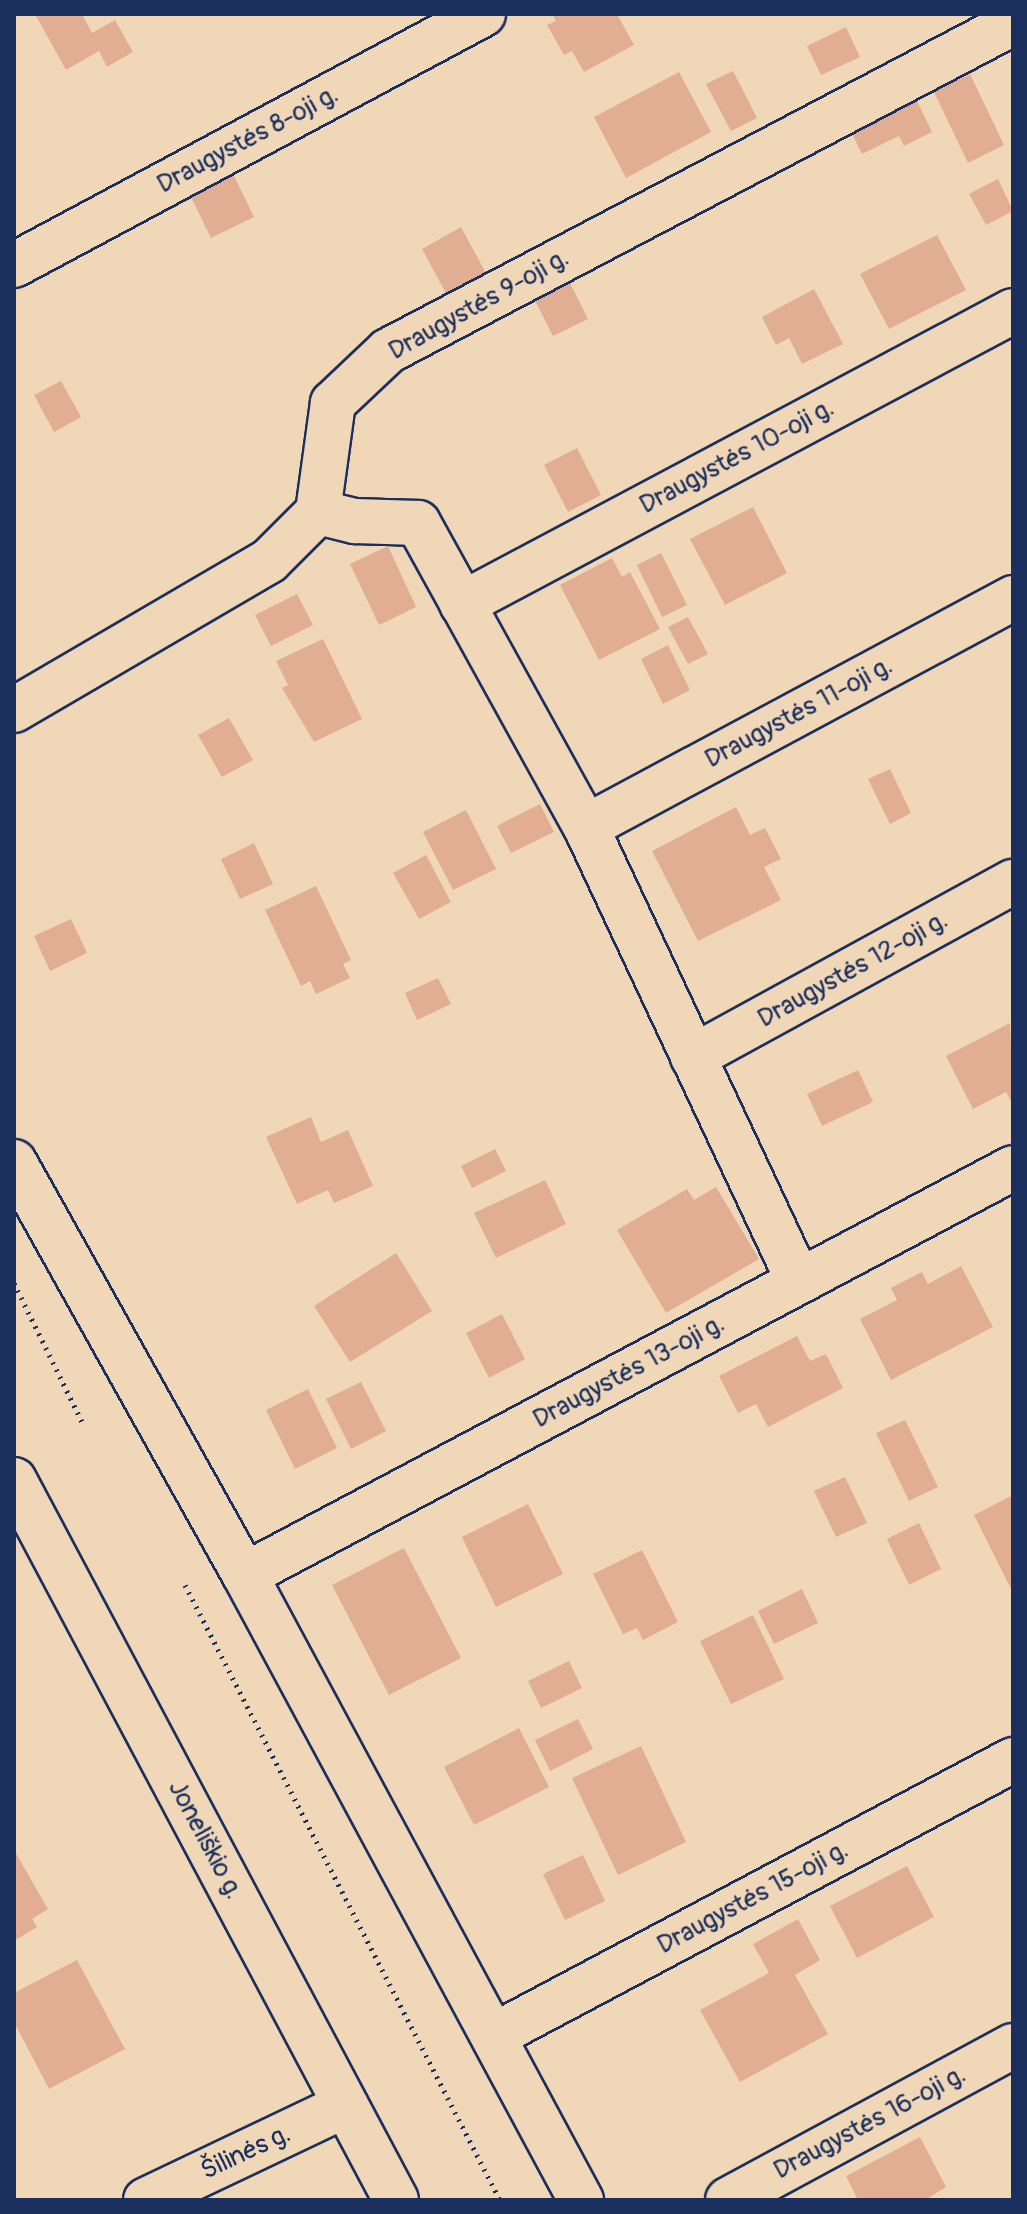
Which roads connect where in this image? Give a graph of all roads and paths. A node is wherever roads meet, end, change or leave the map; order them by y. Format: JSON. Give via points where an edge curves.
{"nodes":[{"id":1,"x":483,"y":14,"type":"edge"},
{"id":2,"x":1013,"y":23,"type":"edge"},
{"id":3,"x":14,"y":265,"type":"edge"},
{"id":4,"x":1013,"y":311,"type":"edge"},
{"id":5,"x":318,"y":512,"type":"junction"},
{"id":6,"x":1013,"y":598,"type":"edge"},
{"id":7,"x":462,"y":604,"type":"junction"},
{"id":8,"x":14,"y":710,"type":"edge"},
{"id":9,"x":586,"y":827,"type":"junction"},
{"id":10,"x":1013,"y":882,"type":"edge"},
{"id":11,"x":693,"y":1057,"type":"junction"},
{"id":12,"x":14,"y":1162,"type":"edge"},
{"id":13,"x":1013,"y":1168,"type":"edge"},
{"id":14,"x":799,"y":1282,"type":"junction"},
{"id":15,"x":14,"y":1283,"type":"edge"},
{"id":16,"x":82,"y":1422,"type":"dead end"},
{"id":17,"x":14,"y":1480,"type":"edge"},
{"id":18,"x":245,"y":1575,"type":"junction"},
{"id":19,"x":185,"y":1585,"type":"dead end"},
{"id":20,"x":1013,"y":1760,"type":"edge"},
{"id":21,"x":493,"y":2036,"type":"junction"},
{"id":22,"x":1013,"y":2046,"type":"edge"},
{"id":23,"x":346,"y":2105,"type":"junction"},
{"id":24,"x":146,"y":2200,"type":"edge"},
{"id":25,"x":396,"y":2200,"type":"edge"},
{"id":26,"x":500,"y":2200,"type":"edge"},
{"id":27,"x":581,"y":2200,"type":"edge"},
{"id":28,"x":728,"y":2200,"type":"edge"}],
"edges":[{"from":1,"to":3,"type":"street","name":"Draugystės 8-oji g."},
{"from":2,"to":5,"type":"street","name":"Draugystės 9-oji g.","via":[[388,351],[333,403]]},
{"from":4,"to":7,"type":"street","name":"Draugystės 10-oji g."},
{"from":5,"to":7,"type":"street","via":[[355,521],[418,523]]},
{"from":5,"to":8,"type":"street","via":[[269,561]]},
{"from":6,"to":9,"type":"street","name":"Draugystės 11-oji g."},
{"from":7,"to":9,"type":"street"},
{"from":9,"to":11,"type":"street"},
{"from":10,"to":11,"type":"street","name":"Draugystės 12-oji g."},
{"from":11,"to":14,"type":"street"},
{"from":12,"to":18,"type":"street"},
{"from":13,"to":14,"type":"street","name":"Draugystės 13-oji g."},
{"from":14,"to":18,"type":"street","name":"Draugystės 13-oji g."},
{"from":15,"to":16,"type":"path"},
{"from":17,"to":23,"type":"street","name":"Joneliškio g."},
{"from":18,"to":21,"type":"street"},
{"from":19,"to":26,"type":"path"},
{"from":20,"to":21,"type":"street","name":"Draugystės 15-oji g."},
{"from":21,"to":27,"type":"street"},
{"from":22,"to":28,"type":"street","name":"Draugystės 16-oji g."},
{"from":23,"to":24,"type":"street","name":"Šilinės g."},
{"from":23,"to":25,"type":"street","name":"Joneliškio g."}]}
